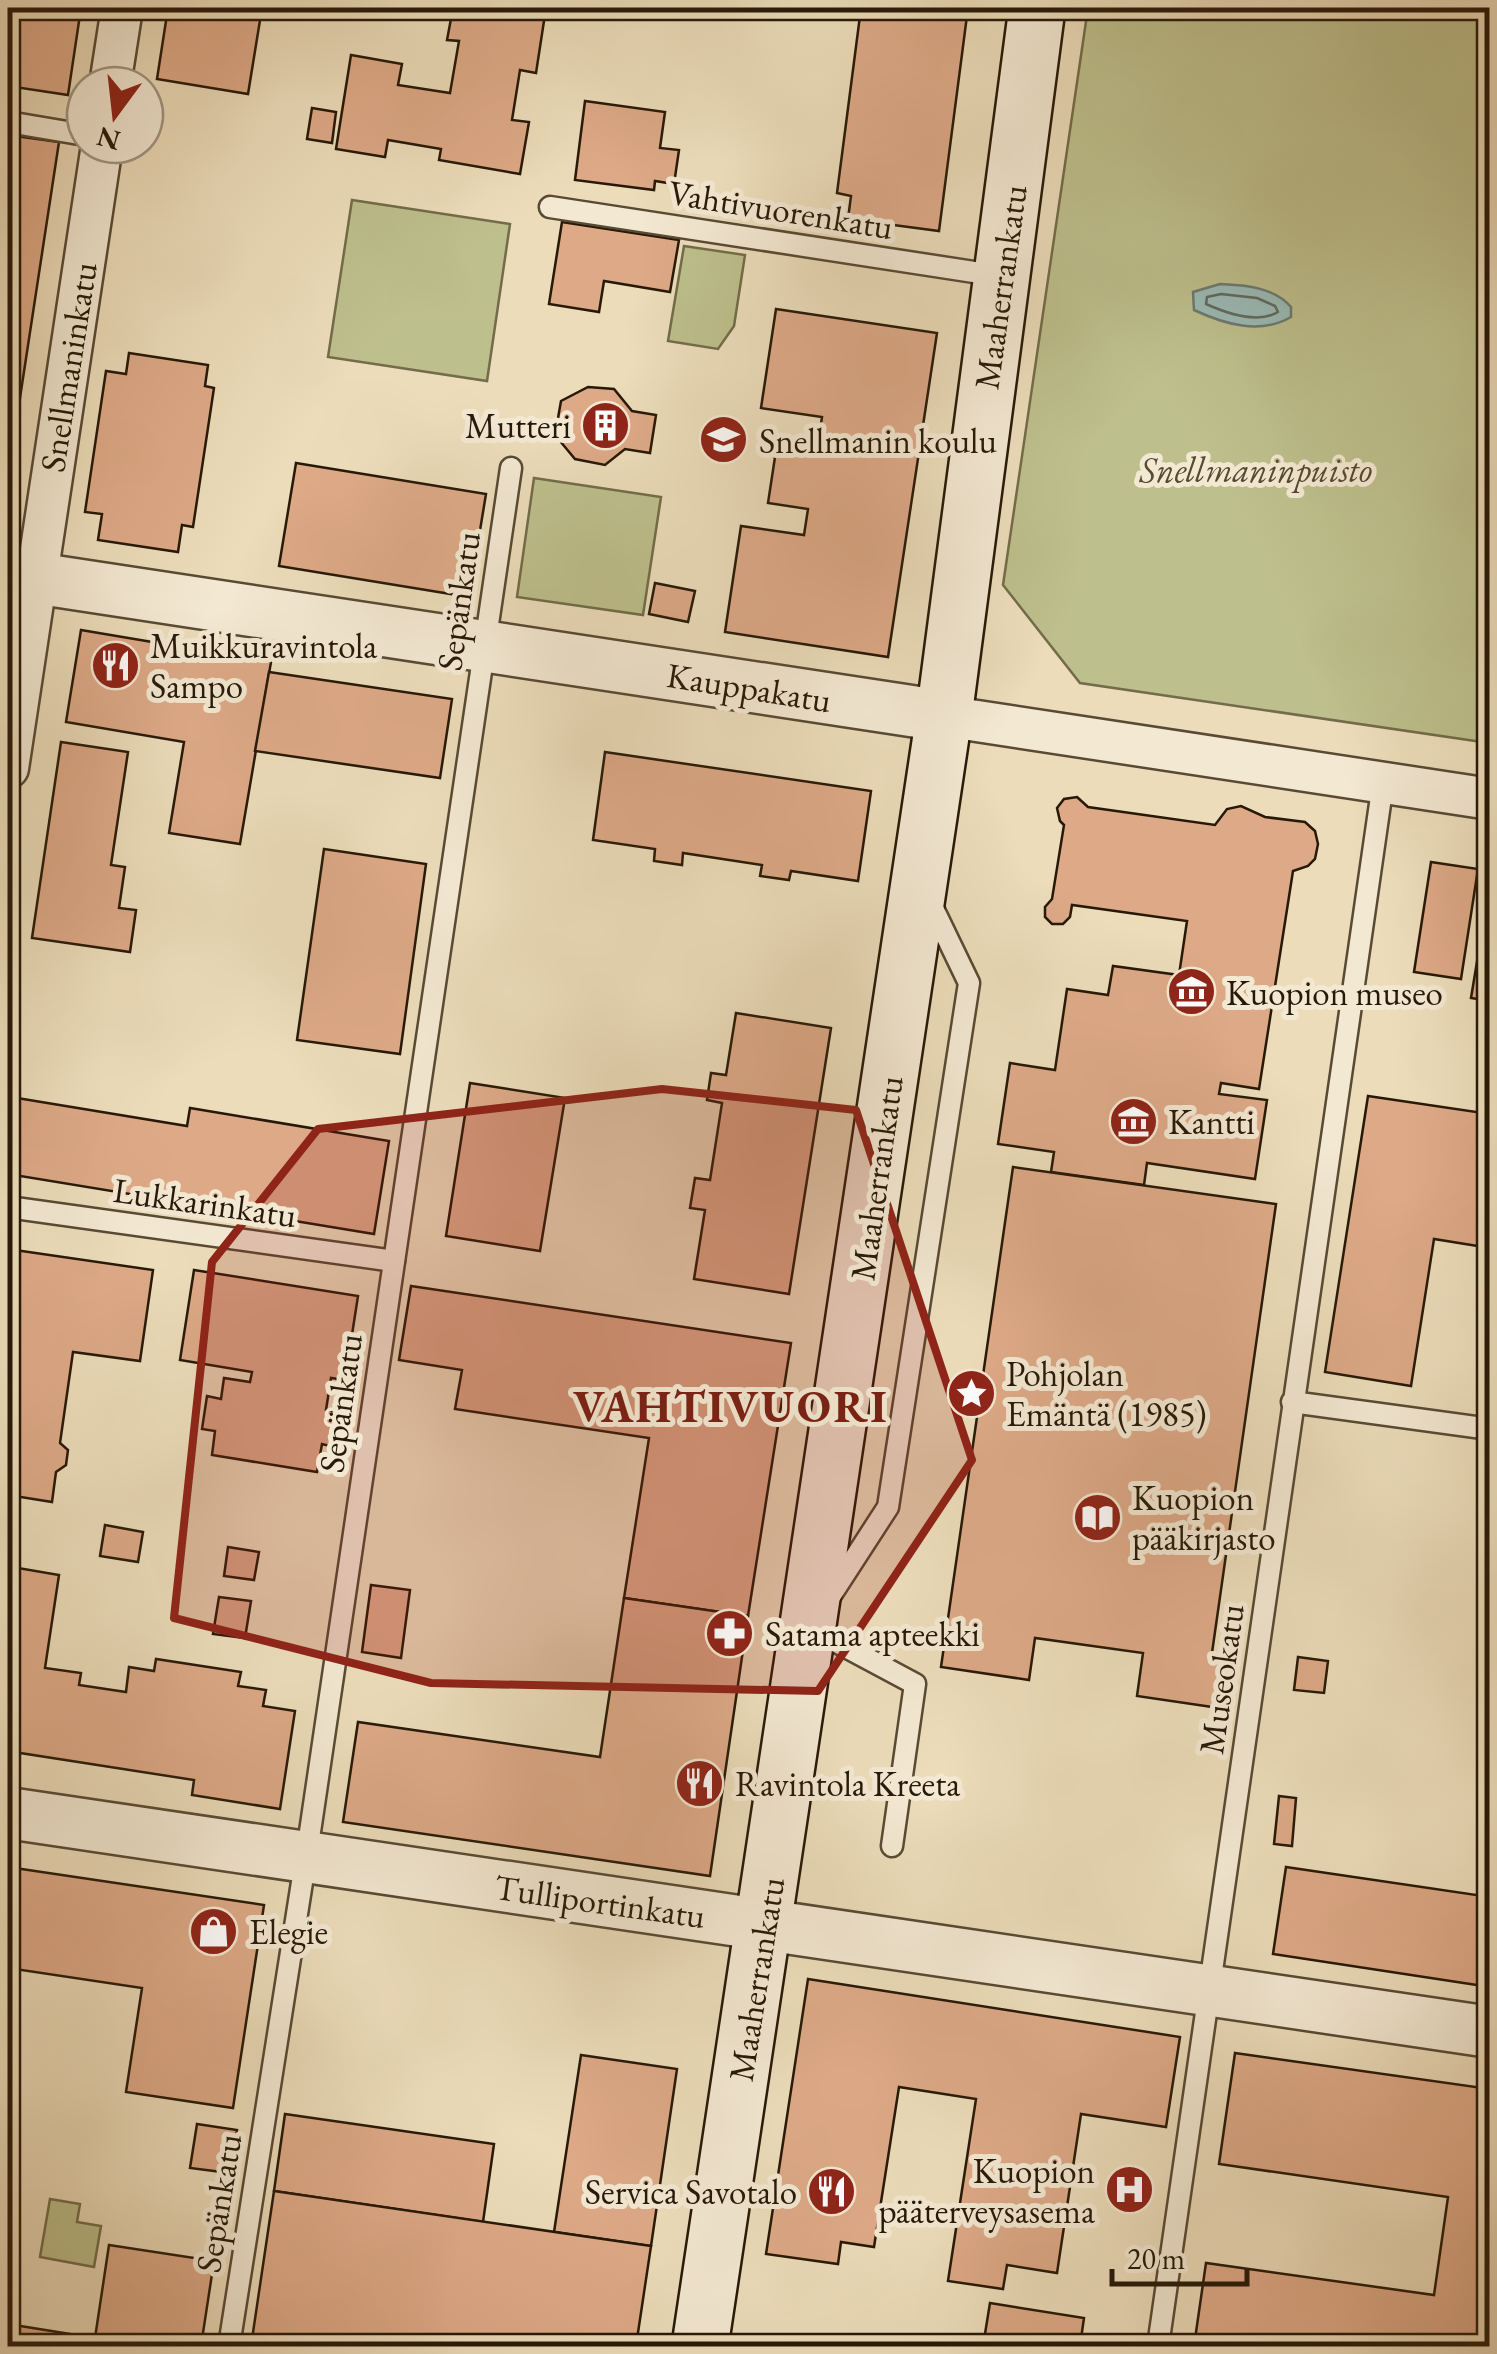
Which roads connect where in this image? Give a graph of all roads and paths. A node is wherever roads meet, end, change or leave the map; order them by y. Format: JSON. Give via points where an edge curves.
{"nodes":[{"id":1,"x":122,"y":8,"type":"edge"},
{"id":2,"x":1037,"y":8,"type":"edge"},
{"id":3,"x":113,"y":65,"type":"edge"},
{"id":4,"x":8,"y":122,"type":"edge"},
{"id":5,"x":65,"y":132,"type":"edge"},
{"id":6,"x":98,"y":165,"type":"edge"},
{"id":7,"x":550,"y":206,"type":"dead end"},
{"id":8,"x":1002,"y":276,"type":"junction"},
{"id":9,"x":511,"y":468,"type":"dead end"},
{"id":10,"x":22,"y":576,"type":"edge"},
{"id":11,"x":485,"y":647,"type":"junction"},
{"id":12,"x":944,"y":716,"type":"junction"},
{"id":13,"x":8,"y":768,"type":"edge"},
{"id":14,"x":1383,"y":783,"type":"junction"},
{"id":15,"x":1490,"y":799,"type":"edge"},
{"id":16,"x":8,"y":1207,"type":"edge"},
{"id":17,"x":394,"y":1261,"type":"junction"},
{"id":18,"x":1292,"y":1402,"type":"junction"},
{"id":19,"x":1490,"y":1429,"type":"edge"},
{"id":20,"x":809,"y":1628,"type":"junction"},
{"id":21,"x":8,"y":1814,"type":"edge"},
{"id":22,"x":892,"y":1846,"type":"dead end"},
{"id":23,"x":306,"y":1857,"type":"junction"},
{"id":24,"x":765,"y":1925,"type":"junction"},
{"id":25,"x":1210,"y":1992,"type":"junction"},
{"id":26,"x":1490,"y":2032,"type":"edge"},
{"id":27,"x":229,"y":2346,"type":"edge"},
{"id":28,"x":700,"y":2346,"type":"edge"},
{"id":29,"x":1158,"y":2346,"type":"edge"}],
"edges":[{"from":1,"to":3,"type":"street"},
{"from":2,"to":8,"type":"main road","name":"Maaherrankatu"},
{"from":4,"to":5,"type":"lane"},
{"from":6,"to":10,"type":"street","name":"Snellmaninkatu"},
{"from":7,"to":8,"type":"lane","name":"Vahtivuorenkatu"},
{"from":8,"to":12,"type":"main road","name":"Maaherrankatu"},
{"from":9,"to":11,"type":"lane","name":"Sepänkatu"},
{"from":10,"to":11,"type":"street","name":"Kauppakatu"},
{"from":10,"to":13,"type":"street","name":"Snellmaninkatu"},
{"from":11,"to":12,"type":"street","name":"Kauppakatu"},
{"from":11,"to":17,"type":"lane","name":"Sepänkatu"},
{"from":12,"to":14,"type":"street","name":"Kauppakatu"},
{"from":12,"to":20,"type":"main road","name":"Maaherrankatu"},
{"from":14,"to":15,"type":"street","name":"Kauppakatu"},
{"from":14,"to":18,"type":"lane","name":"Museokatu"},
{"from":16,"to":17,"type":"lane","name":"Lukkarinkatu"},
{"from":17,"to":23,"type":"lane","name":"Sepänkatu"},
{"from":18,"to":19,"type":"lane"},
{"from":18,"to":25,"type":"lane","name":"Museokatu"},
{"from":20,"to":22,"type":"lane","via":[[915,1684]]},
{"from":20,"to":24,"type":"main road","name":"Maaherrankatu"},
{"from":21,"to":23,"type":"street","name":"Tulliportinkatu"},
{"from":23,"to":24,"type":"street","name":"Tulliportinkatu"},
{"from":23,"to":27,"type":"lane","name":"Sepänkatu"},
{"from":24,"to":25,"type":"street","name":"Tulliportinkatu"},
{"from":24,"to":28,"type":"main road","name":"Maaherrankatu"},
{"from":25,"to":26,"type":"street","name":"Tulliportinkatu"},
{"from":25,"to":29,"type":"lane","name":"Museokatu"}]}
